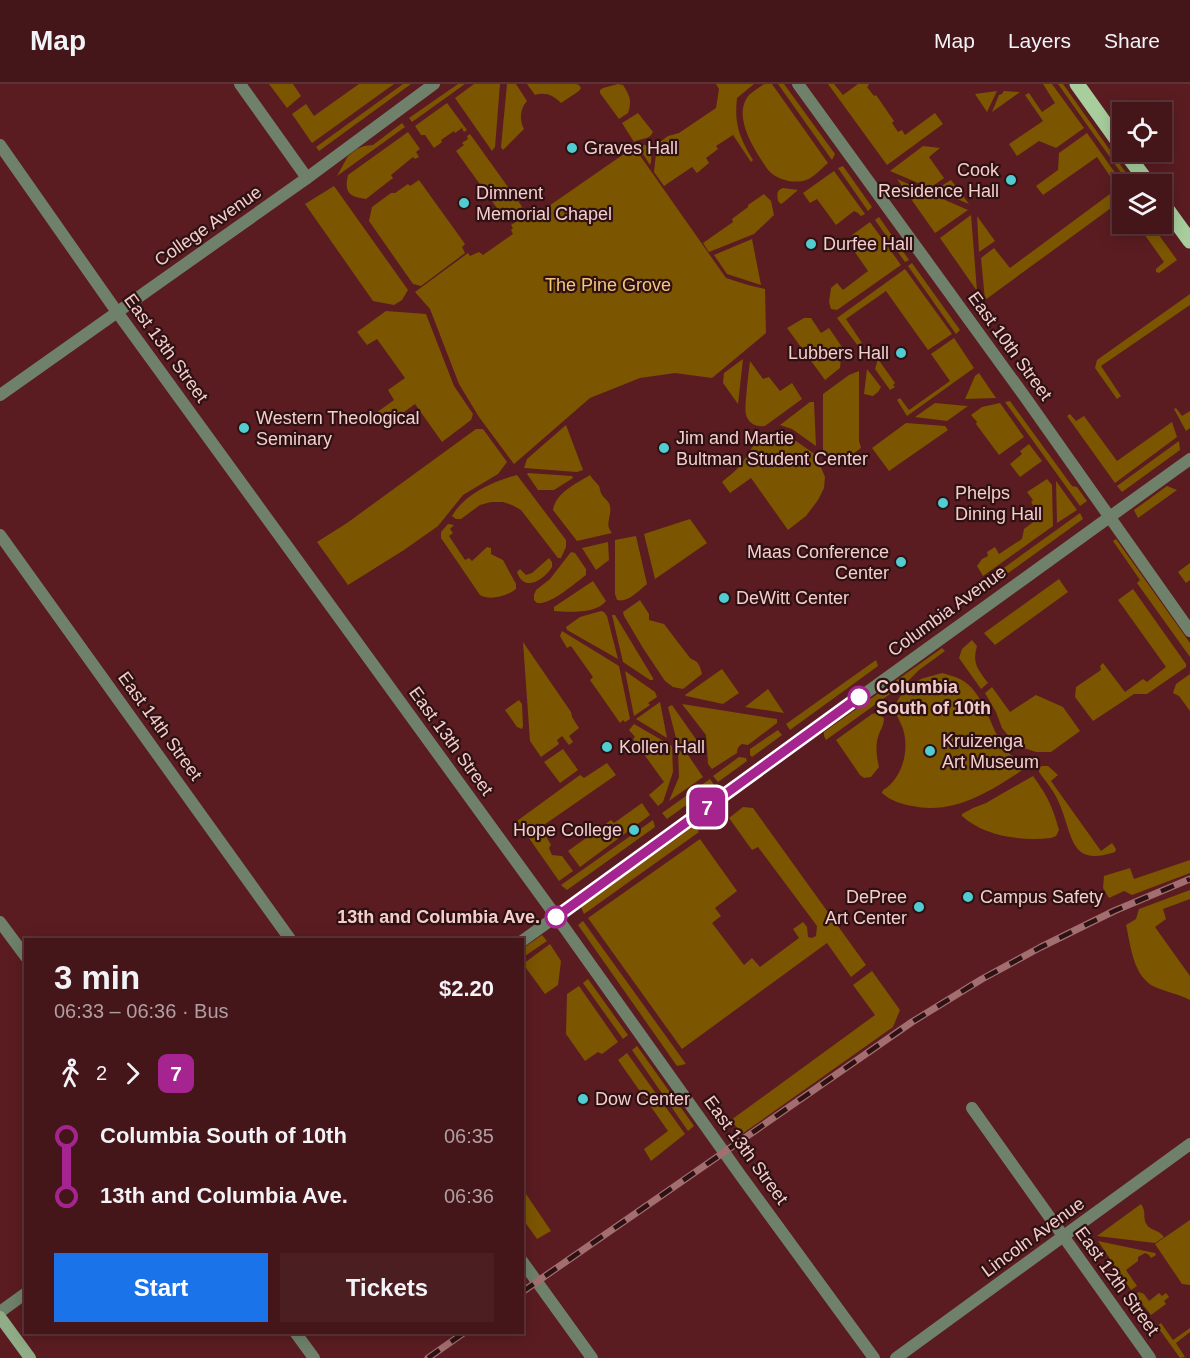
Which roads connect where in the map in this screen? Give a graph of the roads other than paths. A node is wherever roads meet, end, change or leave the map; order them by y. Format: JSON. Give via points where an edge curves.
{"nodes":[{"id":1,"x":240,"y":84,"type":"edge"},
{"id":2,"x":434,"y":84,"type":"edge"},
{"id":3,"x":798,"y":84,"type":"edge"},
{"id":4,"x":1077,"y":84,"type":"edge"},
{"id":5,"x":1112,"y":133,"type":"edge"},
{"id":6,"x":0,"y":145,"type":"edge"},
{"id":7,"x":307,"y":178,"type":"junction"},
{"id":8,"x":1172,"y":217,"type":"edge"},
{"id":9,"x":1190,"y":242,"type":"edge"},
{"id":10,"x":117,"y":312,"type":"junction"},
{"id":11,"x":0,"y":395,"type":"edge"},
{"id":12,"x":1190,"y":459,"type":"edge"},
{"id":13,"x":1109,"y":517,"type":"junction"},
{"id":14,"x":0,"y":535,"type":"edge"},
{"id":15,"x":1190,"y":631,"type":"edge"},
{"id":16,"x":556,"y":917,"type":"junction"},
{"id":17,"x":0,"y":922,"type":"edge"},
{"id":18,"x":289,"y":938,"type":"edge"},
{"id":19,"x":524,"y":940,"type":"edge"},
{"id":20,"x":24,"y":954,"type":"edge"},
{"id":21,"x":972,"y":1108,"type":"dead end"},
{"id":22,"x":1190,"y":1144,"type":"edge"},
{"id":23,"x":1063,"y":1237,"type":"junction"},
{"id":24,"x":524,"y":1264,"type":"edge"},
{"id":25,"x":24,"y":1294,"type":"edge"},
{"id":26,"x":0,"y":1312,"type":"edge"},
{"id":27,"x":0,"y":1317,"type":"edge"},
{"id":28,"x":296,"y":1334,"type":"edge"},
{"id":29,"x":30,"y":1358,"type":"edge"},
{"id":30,"x":314,"y":1358,"type":"edge"},
{"id":31,"x":592,"y":1358,"type":"edge"},
{"id":32,"x":874,"y":1358,"type":"edge"},
{"id":33,"x":896,"y":1358,"type":"edge"},
{"id":34,"x":1150,"y":1358,"type":"edge"}],
"edges":[{"from":1,"to":7,"type":"street"},
{"from":2,"to":7,"type":"street","name":"College Avenue"},
{"from":3,"to":13,"type":"street","name":"East 10th Street"},
{"from":4,"to":5,"type":"main road"},
{"from":6,"to":10,"type":"street","name":"East 13th Street"},
{"from":7,"to":10,"type":"street","name":"College Avenue"},
{"from":8,"to":9,"type":"main road"},
{"from":10,"to":11,"type":"street","name":"College Avenue"},
{"from":10,"to":16,"type":"street","name":"East 13th Street"},
{"from":12,"to":13,"type":"street","name":"Columbia Avenue"},
{"from":13,"to":15,"type":"street","name":"East 10th Street"},
{"from":13,"to":16,"type":"street","name":"Columbia Avenue"},
{"from":14,"to":18,"type":"street","name":"East 14th Street"},
{"from":16,"to":19,"type":"street","name":"Columbia Avenue"},
{"from":16,"to":32,"type":"street","name":"East 13th Street"},
{"from":17,"to":20,"type":"street"},
{"from":21,"to":23,"type":"street","name":"East 12th Street"},
{"from":22,"to":23,"type":"street","name":"Lincoln Avenue"},
{"from":23,"to":33,"type":"street","name":"Lincoln Avenue"},
{"from":23,"to":34,"type":"street","name":"East 12th Street"},
{"from":24,"to":31,"type":"street"},
{"from":25,"to":26,"type":"street"},
{"from":27,"to":29,"type":"main road"},
{"from":28,"to":30,"type":"street"}]}
